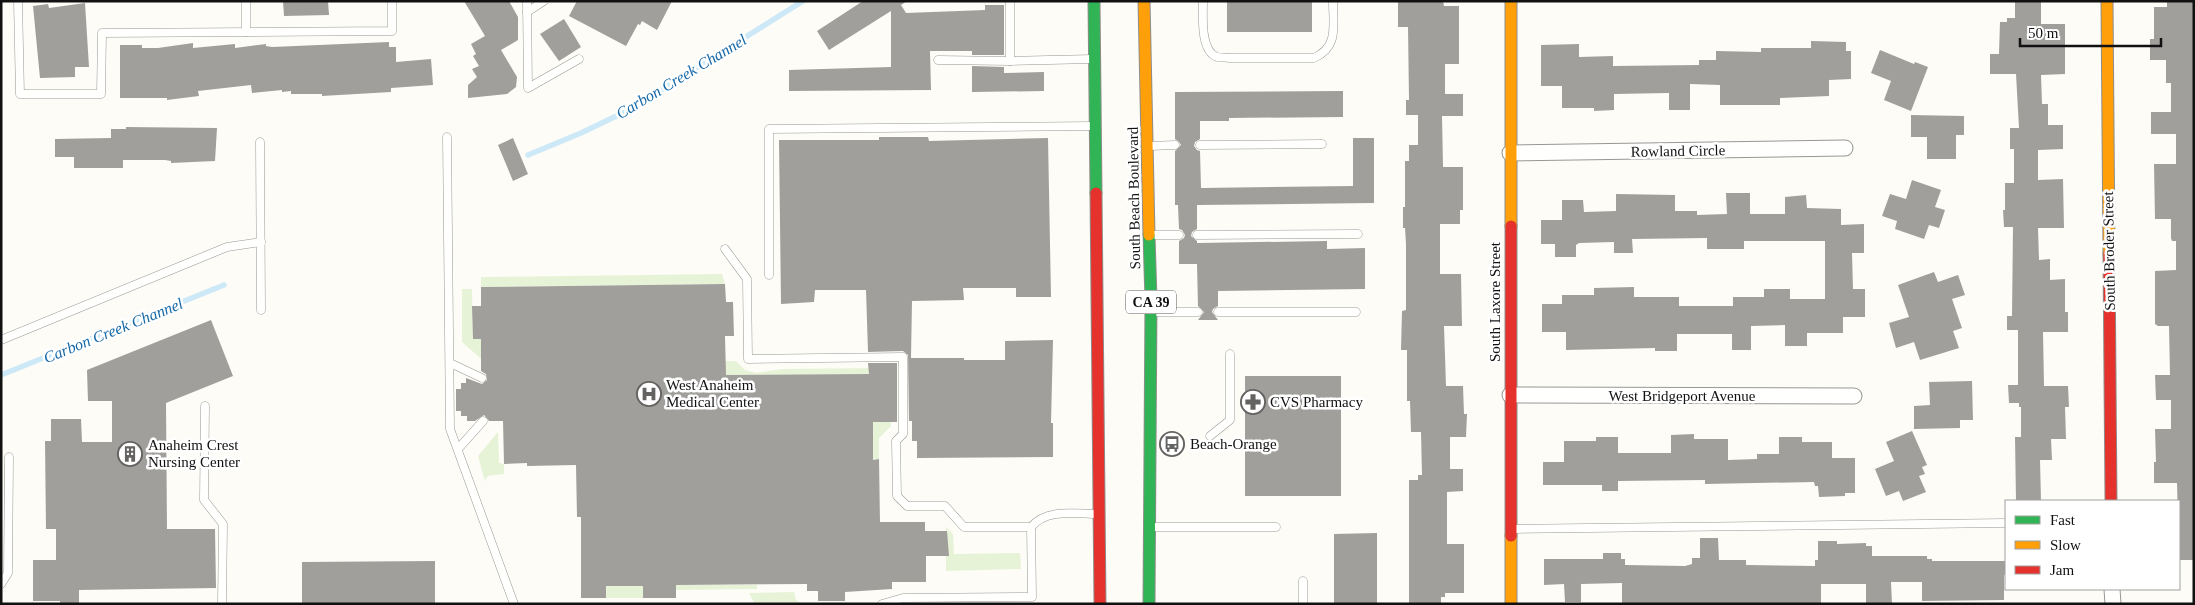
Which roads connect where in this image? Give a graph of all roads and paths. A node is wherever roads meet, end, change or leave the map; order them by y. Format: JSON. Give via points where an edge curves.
{"nodes":[{"id":1,"x":18,"y":1,"type":"edge"},
{"id":2,"x":246,"y":1,"type":"edge"},
{"id":3,"x":392,"y":1,"type":"edge"},
{"id":4,"x":527,"y":1,"type":"edge"},
{"id":5,"x":544,"y":1,"type":"edge"},
{"id":6,"x":1010,"y":1,"type":"edge"},
{"id":7,"x":1094,"y":1,"type":"edge"},
{"id":8,"x":1144,"y":1,"type":"edge"},
{"id":9,"x":1203,"y":1,"type":"edge"},
{"id":10,"x":1332,"y":1,"type":"edge"},
{"id":11,"x":1511,"y":1,"type":"edge"},
{"id":12,"x":2107,"y":1,"type":"edge"},
{"id":13,"x":527,"y":12,"type":"junction"},
{"id":14,"x":246,"y":32,"type":"junction"},
{"id":15,"x":580,"y":59,"type":"dead end"},
{"id":16,"x":1094,"y":59,"type":"junction"},
{"id":17,"x":938,"y":60,"type":"dead end"},
{"id":18,"x":1010,"y":61,"type":"junction"},
{"id":19,"x":1095,"y":126,"type":"junction"},
{"id":20,"x":447,"y":137,"type":"dead end"},
{"id":21,"x":260,"y":142,"type":"dead end"},
{"id":22,"x":1322,"y":144,"type":"dead end"},
{"id":23,"x":1175,"y":145,"type":"dead end"},
{"id":24,"x":1200,"y":145,"type":"dead end"},
{"id":25,"x":1148,"y":146,"type":"junction"},
{"id":26,"x":1845,"y":148,"type":"dead end"},
{"id":27,"x":1510,"y":153,"type":"junction"},
{"id":28,"x":1358,"y":234,"type":"dead end"},
{"id":29,"x":1150,"y":235,"type":"junction"},
{"id":30,"x":1179,"y":235,"type":"dead end"},
{"id":31,"x":1197,"y":235,"type":"dead end"},
{"id":32,"x":260,"y":242,"type":"junction"},
{"id":33,"x":726,"y":249,"type":"dead end"},
{"id":34,"x":769,"y":275,"type":"dead end"},
{"id":35,"x":261,"y":310,"type":"dead end"},
{"id":36,"x":1151,"y":312,"type":"junction"},
{"id":37,"x":1198,"y":312,"type":"dead end"},
{"id":38,"x":1218,"y":312,"type":"dead end"},
{"id":39,"x":1356,"y":312,"type":"dead end"},
{"id":40,"x":1,"y":340,"type":"edge"},
{"id":41,"x":1230,"y":354,"type":"dead end"},
{"id":42,"x":450,"y":363,"type":"junction"},
{"id":43,"x":482,"y":378,"type":"dead end"},
{"id":44,"x":1510,"y":395,"type":"junction"},
{"id":45,"x":1854,"y":396,"type":"dead end"},
{"id":46,"x":205,"y":406,"type":"dead end"},
{"id":47,"x":483,"y":421,"type":"dead end"},
{"id":48,"x":1210,"y":436,"type":"dead end"},
{"id":49,"x":458,"y":449,"type":"junction"},
{"id":50,"x":9,"y":457,"type":"dead end"},
{"id":51,"x":2111,"y":500,"type":"edge"},
{"id":52,"x":1100,"y":514,"type":"junction"},
{"id":53,"x":2005,"y":523,"type":"edge"},
{"id":54,"x":1031,"y":527,"type":"junction"},
{"id":55,"x":1150,"y":528,"type":"junction"},
{"id":56,"x":1276,"y":528,"type":"dead end"},
{"id":57,"x":1510,"y":529,"type":"junction"},
{"id":58,"x":1303,"y":581,"type":"dead end"},
{"id":59,"x":1,"y":584,"type":"edge"},
{"id":60,"x":2112,"y":590,"type":"edge"},
{"id":61,"x":922,"y":601,"type":"edge"},
{"id":62,"x":222,"y":604,"type":"edge"},
{"id":63,"x":514,"y":604,"type":"edge"},
{"id":64,"x":882,"y":604,"type":"edge"},
{"id":65,"x":1100,"y":604,"type":"edge"},
{"id":66,"x":1150,"y":604,"type":"edge"},
{"id":67,"x":1303,"y":604,"type":"edge"},
{"id":68,"x":1511,"y":604,"type":"edge"},
{"id":69,"x":2113,"y":604,"type":"edge"}],
"edges":[{"from":1,"to":14,"type":"lane","via":[[20,94],[101,94],[102,33]]},
{"from":2,"to":14,"type":"lane"},
{"from":3,"to":14,"type":"lane","via":[[392,32]]},
{"from":4,"to":13,"type":"lane"},
{"from":5,"to":13,"type":"lane"},
{"from":6,"to":18,"type":"lane"},
{"from":7,"to":16,"type":"main road"},
{"from":8,"to":25,"type":"main road","name":"South Beach Boulevard","number":"CA 39"},
{"from":9,"to":10,"type":"lane","via":[[1203,33],[1208,48],[1216,57],[1314,58],[1324,54],[1331,44]]},
{"from":11,"to":27,"type":"main road","name":"South Laxore Street"},
{"from":12,"to":51,"type":"main road","name":"South Broder Street"},
{"from":13,"to":15,"type":"lane","via":[[528,88]]},
{"from":16,"to":18,"type":"lane"},
{"from":16,"to":19,"type":"main road"},
{"from":17,"to":18,"type":"lane"},
{"from":19,"to":34,"type":"lane","via":[[769,129]]},
{"from":19,"to":52,"type":"main road"},
{"from":20,"to":42,"type":"lane"},
{"from":21,"to":32,"type":"lane"},
{"from":22,"to":24,"type":"lane"},
{"from":23,"to":25,"type":"lane"},
{"from":25,"to":29,"type":"main road","name":"South Beach Boulevard","number":"CA 39"},
{"from":26,"to":27,"type":"street","name":"Rowland Circle"},
{"from":27,"to":44,"type":"main road","name":"South Laxore Street"},
{"from":28,"to":31,"type":"lane"},
{"from":29,"to":30,"type":"lane"},
{"from":29,"to":36,"type":"main road","name":"South Beach Boulevard","number":"CA 39"},
{"from":32,"to":35,"type":"lane"},
{"from":32,"to":40,"type":"lane","via":[[226,247]]},
{"from":33,"to":54,"type":"lane","via":[[747,279],[748,359],[903,357],[903,434],[896,441],[897,496],[907,506],[945,506],[964,528]]},
{"from":36,"to":37,"type":"lane"},
{"from":36,"to":55,"type":"main road","name":"South Beach Boulevard","number":"CA 39"},
{"from":38,"to":39,"type":"lane"},
{"from":41,"to":48,"type":"lane","via":[[1230,420]]},
{"from":42,"to":43,"type":"lane"},
{"from":42,"to":49,"type":"lane","via":[[450,429]]},
{"from":44,"to":45,"type":"street","name":"West Bridgeport Avenue"},
{"from":44,"to":57,"type":"main road","name":"South Laxore Street"},
{"from":46,"to":62,"type":"lane","via":[[204,500],[223,524]]},
{"from":47,"to":49,"type":"lane"},
{"from":49,"to":63,"type":"lane"},
{"from":50,"to":59,"type":"lane","via":[[8,573]]},
{"from":52,"to":54,"type":"lane","via":[[1044,516]]},
{"from":52,"to":65,"type":"main road"},
{"from":53,"to":57,"type":"lane"},
{"from":54,"to":61,"type":"lane","via":[[1032,597]]},
{"from":55,"to":56,"type":"lane"},
{"from":55,"to":66,"type":"main road","name":"South Beach Boulevard","number":"CA 39"},
{"from":57,"to":68,"type":"main road","name":"South Laxore Street"},
{"from":58,"to":67,"type":"lane"},
{"from":60,"to":69,"type":"street"},
{"from":61,"to":64,"type":"lane","via":[[903,598]]}]}
